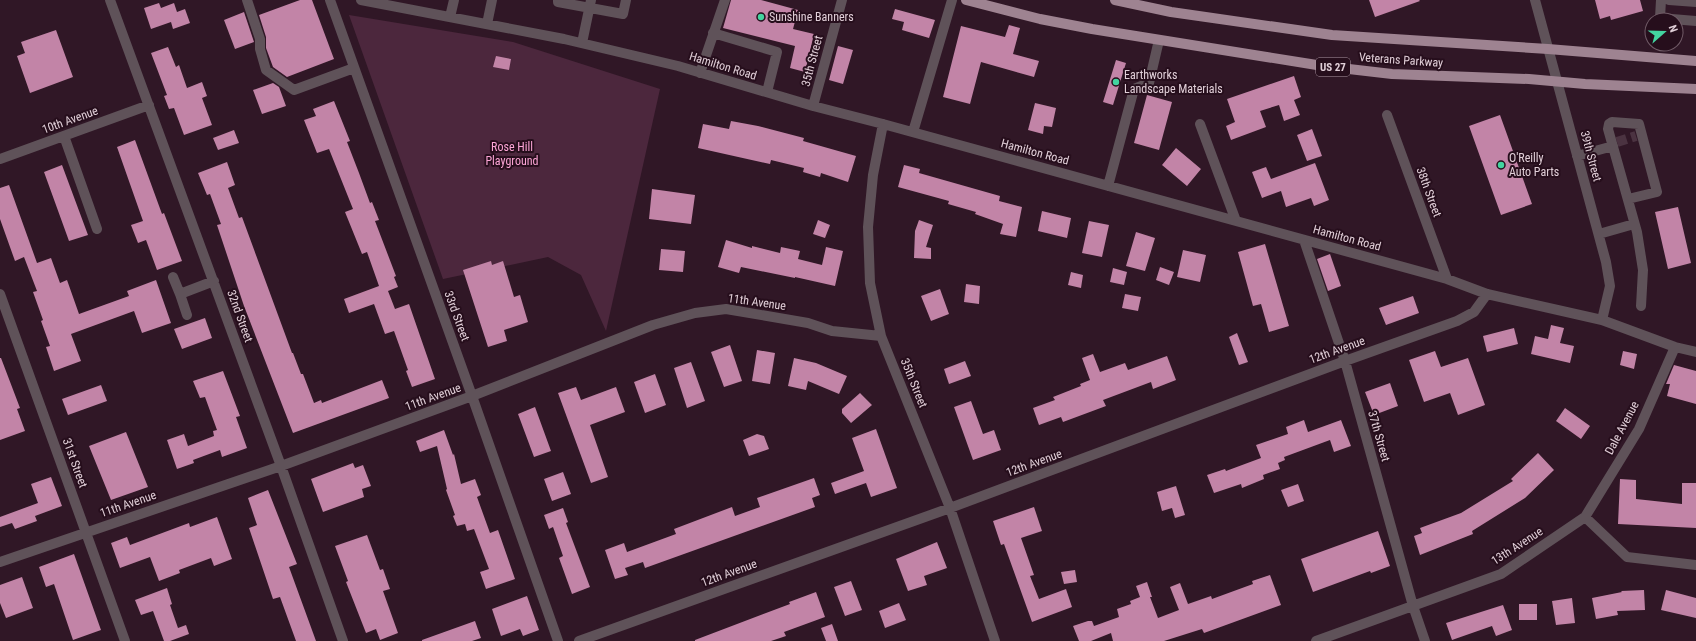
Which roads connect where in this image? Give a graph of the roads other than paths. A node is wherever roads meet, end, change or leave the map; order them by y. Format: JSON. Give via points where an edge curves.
{"nodes":[{"id":1,"x":110,"y":0,"type":"edge"},
{"id":2,"x":247,"y":0,"type":"edge"},
{"id":3,"x":330,"y":0,"type":"edge"},
{"id":4,"x":361,"y":0,"type":"edge"},
{"id":5,"x":454,"y":0,"type":"edge"},
{"id":6,"x":492,"y":0,"type":"edge"},
{"id":7,"x":558,"y":0,"type":"edge"},
{"id":8,"x":626,"y":0,"type":"edge"},
{"id":9,"x":724,"y":0,"type":"edge"},
{"id":10,"x":842,"y":0,"type":"edge"},
{"id":11,"x":952,"y":0,"type":"edge"},
{"id":12,"x":966,"y":0,"type":"edge"},
{"id":13,"x":1115,"y":0,"type":"edge"},
{"id":14,"x":1535,"y":0,"type":"edge"},
{"id":15,"x":1661,"y":0,"type":"edge"},
{"id":16,"x":1669,"y":0,"type":"edge"},
{"id":17,"x":1682,"y":1,"type":"edge"},
{"id":18,"x":1696,"y":2,"type":"edge"},
{"id":19,"x":590,"y":4,"type":"edge"},
{"id":20,"x":450,"y":17,"type":"junction"},
{"id":21,"x":1696,"y":21,"type":"edge"},
{"id":22,"x":487,"y":24,"type":"junction"},
{"id":23,"x":713,"y":33,"type":"junction"},
{"id":24,"x":1159,"y":40,"type":"junction"},
{"id":25,"x":582,"y":43,"type":"junction"},
{"id":26,"x":1548,"y":49,"type":"junction"},
{"id":27,"x":1696,"y":61,"type":"edge"},
{"id":28,"x":354,"y":68,"type":"junction"},
{"id":29,"x":700,"y":72,"type":"junction"},
{"id":30,"x":1557,"y":82,"type":"junction"},
{"id":31,"x":1696,"y":89,"type":"edge"},
{"id":32,"x":767,"y":92,"type":"junction"},
{"id":33,"x":149,"y":105,"type":"junction"},
{"id":34,"x":813,"y":106,"type":"junction"},
{"id":35,"x":1387,"y":115,"type":"dead end"},
{"id":36,"x":883,"y":124,"type":"junction"},
{"id":37,"x":1200,"y":124,"type":"dead end"},
{"id":38,"x":912,"y":132,"type":"junction"},
{"id":39,"x":64,"y":136,"type":"junction"},
{"id":40,"x":1614,"y":144,"type":"junction"},
{"id":41,"x":1577,"y":156,"type":"junction"},
{"id":42,"x":0,"y":159,"type":"edge"},
{"id":43,"x":1108,"y":186,"type":"junction"},
{"id":44,"x":1628,"y":199,"type":"junction"},
{"id":45,"x":1236,"y":221,"type":"junction"},
{"id":46,"x":1634,"y":224,"type":"junction"},
{"id":47,"x":97,"y":228,"type":"dead end"},
{"id":48,"x":1599,"y":234,"type":"junction"},
{"id":49,"x":1304,"y":240,"type":"junction"},
{"id":50,"x":173,"y":277,"type":"dead end"},
{"id":51,"x":1447,"y":279,"type":"junction"},
{"id":52,"x":214,"y":281,"type":"junction"},
{"id":53,"x":0,"y":294,"type":"edge"},
{"id":54,"x":180,"y":294,"type":"junction"},
{"id":55,"x":1487,"y":294,"type":"junction"},
{"id":56,"x":1641,"y":306,"type":"dead end"},
{"id":57,"x":187,"y":314,"type":"dead end"},
{"id":58,"x":1602,"y":320,"type":"junction"},
{"id":59,"x":881,"y":336,"type":"junction"},
{"id":60,"x":1675,"y":346,"type":"junction"},
{"id":61,"x":1696,"y":352,"type":"edge"},
{"id":62,"x":1345,"y":361,"type":"junction"},
{"id":63,"x":472,"y":396,"type":"junction"},
{"id":64,"x":281,"y":466,"type":"junction"},
{"id":65,"x":950,"y":508,"type":"junction"},
{"id":66,"x":1585,"y":517,"type":"junction"},
{"id":67,"x":86,"y":532,"type":"junction"},
{"id":68,"x":0,"y":562,"type":"edge"},
{"id":69,"x":1696,"y":565,"type":"edge"},
{"id":70,"x":1413,"y":606,"type":"junction"},
{"id":71,"x":125,"y":641,"type":"edge"},
{"id":72,"x":343,"y":641,"type":"edge"},
{"id":73,"x":558,"y":641,"type":"edge"},
{"id":74,"x":579,"y":641,"type":"edge"},
{"id":75,"x":995,"y":641,"type":"edge"},
{"id":76,"x":1316,"y":641,"type":"edge"},
{"id":77,"x":1425,"y":641,"type":"edge"}],
"edges":[{"from":1,"to":33,"type":"street","name":"32nd Street"},
{"from":2,"to":28,"type":"street","via":[[260,39],[266,70],[294,90]]},
{"from":3,"to":28,"type":"street","name":"33rd Street"},
{"from":4,"to":20,"type":"street","name":"Hamilton Road"},
{"from":5,"to":20,"type":"street"},
{"from":6,"to":22,"type":"street"},
{"from":7,"to":19,"type":"street"},
{"from":8,"to":19,"type":"street","via":[[623,14]]},
{"from":9,"to":23,"type":"street"},
{"from":10,"to":34,"type":"street","name":"35th Street"},
{"from":11,"to":38,"type":"street"},
{"from":12,"to":24,"type":"main road","name":"Veterans Parkway","number":"US 27","via":[[1040,19]]},
{"from":13,"to":26,"type":"main road","name":"Veterans Parkway","via":[[1171,12],[1332,35]]},
{"from":14,"to":26,"type":"street","name":"39th Street"},
{"from":15,"to":21,"type":"street","via":[[1660,18]]},
{"from":16,"to":17,"type":"street"},
{"from":17,"to":18,"type":"street"},
{"from":19,"to":25,"type":"street"},
{"from":20,"to":22,"type":"street","name":"Hamilton Road"},
{"from":22,"to":25,"type":"street","name":"Hamilton Road"},
{"from":23,"to":29,"type":"street"},
{"from":23,"to":32,"type":"street","via":[[777,52]]},
{"from":24,"to":30,"type":"main road","name":"Veterans Parkway","number":"US 27","via":[[1322,66],[1392,74]]},
{"from":24,"to":43,"type":"street","via":[[1149,83],[1134,89]]},
{"from":25,"to":29,"type":"street","name":"Hamilton Road"},
{"from":26,"to":27,"type":"main road","name":"Veterans Parkway"},
{"from":26,"to":30,"type":"street","name":"39th Street"},
{"from":28,"to":63,"type":"street","name":"33rd Street"},
{"from":29,"to":32,"type":"street","name":"Hamilton Road"},
{"from":30,"to":31,"type":"main road","name":"Veterans Parkway","number":"US 27"},
{"from":30,"to":41,"type":"street","name":"39th Street"},
{"from":32,"to":34,"type":"street","name":"Hamilton Road"},
{"from":33,"to":39,"type":"street","name":"10th Avenue"},
{"from":33,"to":52,"type":"street","name":"32nd Street"},
{"from":34,"to":36,"type":"street","name":"Hamilton Road"},
{"from":35,"to":51,"type":"street","name":"38th Street"},
{"from":36,"to":38,"type":"street","name":"Hamilton Road"},
{"from":36,"to":59,"type":"street","name":"35th Street","via":[[873,175],[868,227],[870,283]]},
{"from":37,"to":45,"type":"street"},
{"from":38,"to":43,"type":"street","name":"Hamilton Road"},
{"from":39,"to":42,"type":"street","name":"10th Avenue"},
{"from":39,"to":47,"type":"street"},
{"from":40,"to":41,"type":"street"},
{"from":40,"to":44,"type":"street"},
{"from":40,"to":44,"type":"street","via":[[1608,129],[1609,124],[1639,124],[1639,135],[1657,192]]},
{"from":41,"to":48,"type":"street","name":"39th Street"},
{"from":43,"to":45,"type":"street","name":"Hamilton Road"},
{"from":44,"to":46,"type":"street"},
{"from":45,"to":49,"type":"street","name":"Hamilton Road"},
{"from":46,"to":48,"type":"street"},
{"from":46,"to":56,"type":"street","via":[[1643,270]]},
{"from":48,"to":58,"type":"street","name":"39th Street","via":[[1610,286]]},
{"from":49,"to":51,"type":"street","name":"Hamilton Road"},
{"from":49,"to":62,"type":"street","name":"37th Street"},
{"from":50,"to":54,"type":"street"},
{"from":51,"to":55,"type":"street","name":"Hamilton Road"},
{"from":52,"to":54,"type":"street"},
{"from":52,"to":64,"type":"street","name":"32nd Street"},
{"from":53,"to":67,"type":"street","name":"31st Street"},
{"from":54,"to":57,"type":"street"},
{"from":55,"to":58,"type":"street","name":"Hamilton Road"},
{"from":55,"to":62,"type":"street","name":"12th Avenue","via":[[1474,312],[1457,321]]},
{"from":58,"to":60,"type":"street","name":"Hamilton Road"},
{"from":59,"to":63,"type":"street","name":"11th Avenue","via":[[832,331],[726,309],[695,313],[653,325]]},
{"from":59,"to":65,"type":"street","name":"35th Street"},
{"from":60,"to":61,"type":"street","name":"Hamilton Road"},
{"from":60,"to":66,"type":"street","name":"Dale Avenue","via":[[1639,429]]},
{"from":62,"to":65,"type":"street","name":"12th Avenue"},
{"from":62,"to":70,"type":"street","name":"37th Street"},
{"from":63,"to":64,"type":"street","name":"11th Avenue"},
{"from":63,"to":73,"type":"street","name":"33rd Street"},
{"from":64,"to":67,"type":"street","name":"11th Avenue"},
{"from":64,"to":72,"type":"street","name":"32nd Street"},
{"from":65,"to":74,"type":"street","name":"12th Avenue"},
{"from":65,"to":75,"type":"street","name":"35th Street"},
{"from":66,"to":69,"type":"street","via":[[1627,557]]},
{"from":66,"to":70,"type":"street","name":"13th Avenue","via":[[1501,574]]},
{"from":67,"to":68,"type":"street","name":"11th Avenue"},
{"from":67,"to":71,"type":"street","name":"31st Street"},
{"from":70,"to":76,"type":"street","name":"13th Avenue"},
{"from":70,"to":77,"type":"street","name":"37th Street"}]}
